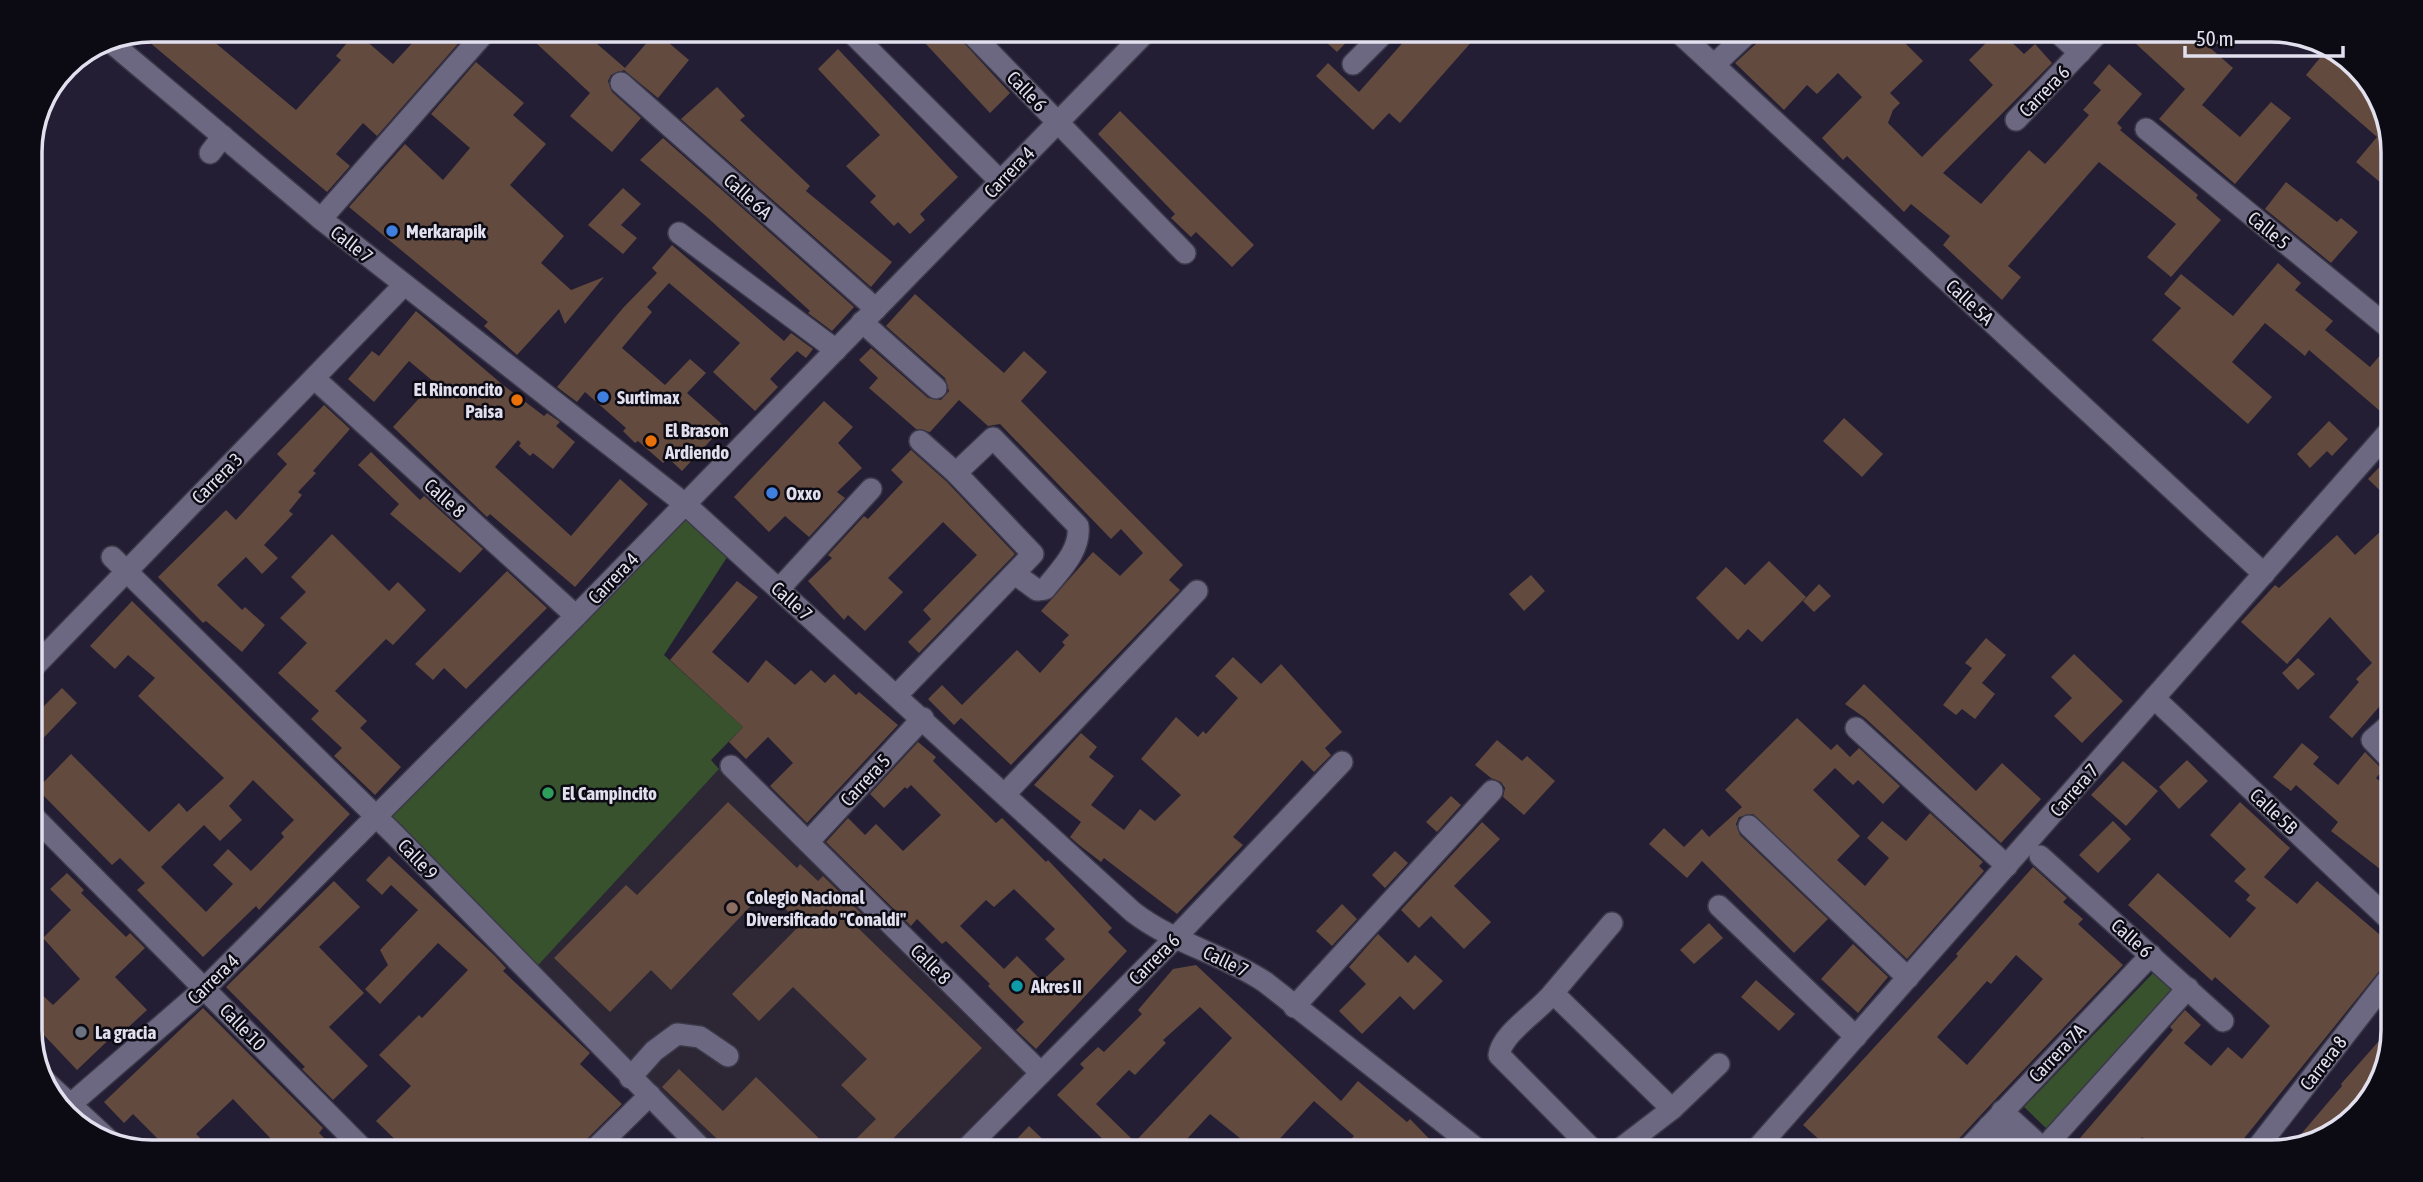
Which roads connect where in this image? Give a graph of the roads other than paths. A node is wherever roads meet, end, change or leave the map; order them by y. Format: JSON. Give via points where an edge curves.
{"nodes":[{"id":1,"x":476,"y":42,"type":"edge"},
{"id":2,"x":861,"y":42,"type":"edge"},
{"id":3,"x":980,"y":42,"type":"edge"},
{"id":4,"x":1136,"y":42,"type":"edge"},
{"id":5,"x":1375,"y":42,"type":"edge"},
{"id":6,"x":1689,"y":42,"type":"edge"},
{"id":7,"x":1738,"y":42,"type":"edge"},
{"id":8,"x":2068,"y":42,"type":"edge"},
{"id":9,"x":2090,"y":42,"type":"edge"},
{"id":10,"x":118,"y":48,"type":"edge"},
{"id":11,"x":2080,"y":53,"type":"junction"},
{"id":12,"x":1353,"y":64,"type":"dead end"},
{"id":13,"x":1714,"y":65,"type":"junction"},
{"id":14,"x":621,"y":83,"type":"dead end"},
{"id":15,"x":2016,"y":120,"type":"dead end"},
{"id":16,"x":1058,"y":122,"type":"junction"},
{"id":17,"x":2146,"y":129,"type":"dead end"},
{"id":18,"x":223,"y":136,"type":"junction"},
{"id":19,"x":210,"y":153,"type":"dead end"},
{"id":20,"x":1000,"y":181,"type":"junction"},
{"id":21,"x":321,"y":219,"type":"junction"},
{"id":22,"x":679,"y":233,"type":"dead end"},
{"id":23,"x":1185,"y":253,"type":"dead end"},
{"id":24,"x":404,"y":285,"type":"junction"},
{"id":25,"x":869,"y":316,"type":"junction"},
{"id":26,"x":2381,"y":321,"type":"edge"},
{"id":27,"x":836,"y":350,"type":"junction"},
{"id":28,"x":315,"y":379,"type":"junction"},
{"id":29,"x":936,"y":388,"type":"dead end"},
{"id":30,"x":920,"y":441,"type":"dead end"},
{"id":31,"x":2381,"y":441,"type":"edge"},
{"id":32,"x":956,"y":473,"type":"junction"},
{"id":33,"x":871,"y":489,"type":"dead end"},
{"id":34,"x":685,"y":504,"type":"junction"},
{"id":35,"x":119,"y":563,"type":"junction"},
{"id":36,"x":1015,"y":574,"type":"junction"},
{"id":37,"x":2264,"y":574,"type":"junction"},
{"id":38,"x":779,"y":589,"type":"junction"},
{"id":39,"x":1197,"y":591,"type":"dead end"},
{"id":40,"x":576,"y":616,"type":"junction"},
{"id":41,"x":42,"y":656,"type":"edge"},
{"id":42,"x":897,"y":695,"type":"junction"},
{"id":43,"x":2154,"y":698,"type":"junction"},
{"id":44,"x":923,"y":718,"type":"junction"},
{"id":45,"x":1856,"y":727,"type":"dead end"},
{"id":46,"x":2381,"y":732,"type":"edge"},
{"id":47,"x":2381,"y":749,"type":"edge"},
{"id":48,"x":1342,"y":761,"type":"dead end"},
{"id":49,"x":731,"y":766,"type":"dead end"},
{"id":50,"x":1492,"y":791,"type":"dead end"},
{"id":51,"x":1005,"y":794,"type":"junction"},
{"id":52,"x":375,"y":817,"type":"junction"},
{"id":53,"x":42,"y":825,"type":"edge"},
{"id":54,"x":1749,"y":826,"type":"dead end"},
{"id":55,"x":808,"y":842,"type":"junction"},
{"id":56,"x":2040,"y":856,"type":"dead end"},
{"id":57,"x":2007,"y":866,"type":"junction"},
{"id":58,"x":1719,"y":905,"type":"dead end"},
{"id":59,"x":2381,"y":912,"type":"edge"},
{"id":60,"x":1612,"y":923,"type":"dead end"},
{"id":61,"x":1174,"y":938,"type":"junction"},
{"id":62,"x":2151,"y":955,"type":"junction"},
{"id":63,"x":1908,"y":978,"type":"junction"},
{"id":64,"x":205,"y":988,"type":"junction"},
{"id":65,"x":2188,"y":988,"type":"junction"},
{"id":66,"x":2381,"y":988,"type":"edge"},
{"id":67,"x":1553,"y":993,"type":"junction"},
{"id":68,"x":1294,"y":1007,"type":"junction"},
{"id":69,"x":2223,"y":1021,"type":"dead end"},
{"id":70,"x":1856,"y":1037,"type":"junction"},
{"id":71,"x":728,"y":1056,"type":"dead end"},
{"id":72,"x":1719,"y":1064,"type":"dead end"},
{"id":73,"x":1041,"y":1073,"type":"junction"},
{"id":74,"x":630,"y":1078,"type":"junction"},
{"id":75,"x":650,"y":1094,"type":"junction"},
{"id":76,"x":70,"y":1104,"type":"edge"},
{"id":77,"x":1672,"y":1109,"type":"junction"},
{"id":78,"x":1996,"y":1118,"type":"junction"},
{"id":79,"x":354,"y":1140,"type":"edge"},
{"id":80,"x":604,"y":1140,"type":"edge"},
{"id":81,"x":694,"y":1140,"type":"edge"},
{"id":82,"x":975,"y":1140,"type":"edge"},
{"id":83,"x":1466,"y":1140,"type":"edge"},
{"id":84,"x":1583,"y":1140,"type":"edge"},
{"id":85,"x":1632,"y":1140,"type":"edge"},
{"id":86,"x":1765,"y":1140,"type":"edge"},
{"id":87,"x":1976,"y":1140,"type":"edge"},
{"id":88,"x":2010,"y":1140,"type":"edge"},
{"id":89,"x":2030,"y":1140,"type":"edge"},
{"id":90,"x":2054,"y":1140,"type":"edge"},
{"id":91,"x":2262,"y":1140,"type":"edge"}],
"edges":[{"from":1,"to":21,"type":"street"},
{"from":2,"to":20,"type":"street"},
{"from":3,"to":16,"type":"street","name":"Calle 6"},
{"from":4,"to":16,"type":"street","name":"Carrera 4"},
{"from":5,"to":12,"type":"street"},
{"from":6,"to":13,"type":"street","name":"Calle 5A"},
{"from":7,"to":13,"type":"street"},
{"from":8,"to":11,"type":"street"},
{"from":9,"to":11,"type":"street","name":"Carrera 6"},
{"from":10,"to":18,"type":"street","name":"Calle 7"},
{"from":11,"to":15,"type":"street","name":"Carrera 6"},
{"from":13,"to":37,"type":"street","name":"Calle 5A"},
{"from":14,"to":25,"type":"street","name":"Calle 6A"},
{"from":16,"to":20,"type":"street","name":"Carrera 4"},
{"from":16,"to":23,"type":"street","name":"Calle 6"},
{"from":17,"to":26,"type":"street","name":"Calle 5"},
{"from":18,"to":19,"type":"street"},
{"from":18,"to":21,"type":"street","name":"Calle 7"},
{"from":20,"to":25,"type":"street","name":"Carrera 4"},
{"from":21,"to":24,"type":"street","name":"Calle 7"},
{"from":22,"to":27,"type":"street"},
{"from":24,"to":28,"type":"street","name":"Carrera 3"},
{"from":24,"to":34,"type":"street","name":"Calle 7"},
{"from":25,"to":27,"type":"street","name":"Carrera 4"},
{"from":25,"to":29,"type":"street"},
{"from":27,"to":34,"type":"street","name":"Carrera 4"},
{"from":28,"to":35,"type":"street","name":"Carrera 3"},
{"from":28,"to":40,"type":"street","name":"Calle 8"},
{"from":30,"to":32,"type":"street"},
{"from":31,"to":37,"type":"street","name":"Carrera 7"},
{"from":32,"to":36,"type":"street","via":[[1033,550]]},
{"from":32,"to":36,"type":"street","via":[[993,438],[1079,526],[1075,550],[1045,589],[1037,590]]},
{"from":33,"to":38,"type":"street"},
{"from":34,"to":38,"type":"street","name":"Calle 7"},
{"from":34,"to":40,"type":"street","name":"Carrera 4"},
{"from":35,"to":41,"type":"street","name":"Carrera 3"},
{"from":35,"to":52,"type":"street","name":"Calle 9"},
{"from":36,"to":42,"type":"street"},
{"from":37,"to":43,"type":"street","name":"Carrera 7"},
{"from":38,"to":42,"type":"street","name":"Calle 7"},
{"from":39,"to":51,"type":"street"},
{"from":40,"to":52,"type":"street","name":"Carrera 4"},
{"from":42,"to":44,"type":"street","name":"Calle 7"},
{"from":43,"to":57,"type":"street","name":"Carrera 7"},
{"from":43,"to":59,"type":"street","name":"Calle 5B"},
{"from":44,"to":51,"type":"street","name":"Calle 7"},
{"from":44,"to":55,"type":"street","name":"Carrera 5"},
{"from":45,"to":57,"type":"street"},
{"from":46,"to":47,"type":"street","via":[[2372,740]]},
{"from":48,"to":61,"type":"street","name":"Carrera 6"},
{"from":49,"to":55,"type":"street","name":"Calle 8"},
{"from":50,"to":68,"type":"street"},
{"from":51,"to":61,"type":"street","name":"Calle 7","via":[[1123,903]]},
{"from":52,"to":64,"type":"street","name":"Carrera 4"},
{"from":52,"to":74,"type":"street","name":"Calle 9"},
{"from":53,"to":64,"type":"street","name":"Calle 10"},
{"from":54,"to":63,"type":"street"},
{"from":55,"to":73,"type":"street","name":"Calle 8"},
{"from":56,"to":62,"type":"street","name":"Calle 6"},
{"from":57,"to":63,"type":"street","name":"Carrera 7"},
{"from":58,"to":70,"type":"street"},
{"from":60,"to":67,"type":"street"},
{"from":61,"to":68,"type":"street","name":"Calle 7","via":[[1238,964]]},
{"from":61,"to":73,"type":"street","name":"Carrera 6"},
{"from":62,"to":65,"type":"street","name":"Calle 6"},
{"from":62,"to":78,"type":"street","name":"Carrera 7A"},
{"from":63,"to":70,"type":"street","name":"Carrera 7"},
{"from":64,"to":76,"type":"street","name":"Carrera 4"},
{"from":64,"to":79,"type":"street","name":"Calle 10"},
{"from":65,"to":69,"type":"street","name":"Calle 6"},
{"from":65,"to":90,"type":"street"},
{"from":66,"to":91,"type":"street","name":"Carrera 8"},
{"from":67,"to":77,"type":"street"},
{"from":67,"to":84,"type":"street","via":[[1504,1040],[1499,1055]]},
{"from":68,"to":83,"type":"street","name":"Calle 7"},
{"from":70,"to":86,"type":"street","name":"Carrera 7"},
{"from":71,"to":74,"type":"street","via":[[700,1037],[677,1034]]},
{"from":72,"to":77,"type":"street"},
{"from":73,"to":82,"type":"street","name":"Carrera 6"},
{"from":74,"to":75,"type":"street","name":"Calle 9"},
{"from":75,"to":80,"type":"street"},
{"from":75,"to":81,"type":"street","name":"Calle 9"},
{"from":77,"to":85,"type":"street"},
{"from":78,"to":87,"type":"street","name":"Carrera 7A"},
{"from":78,"to":88,"type":"street"},
{"from":78,"to":89,"type":"street"}]}
